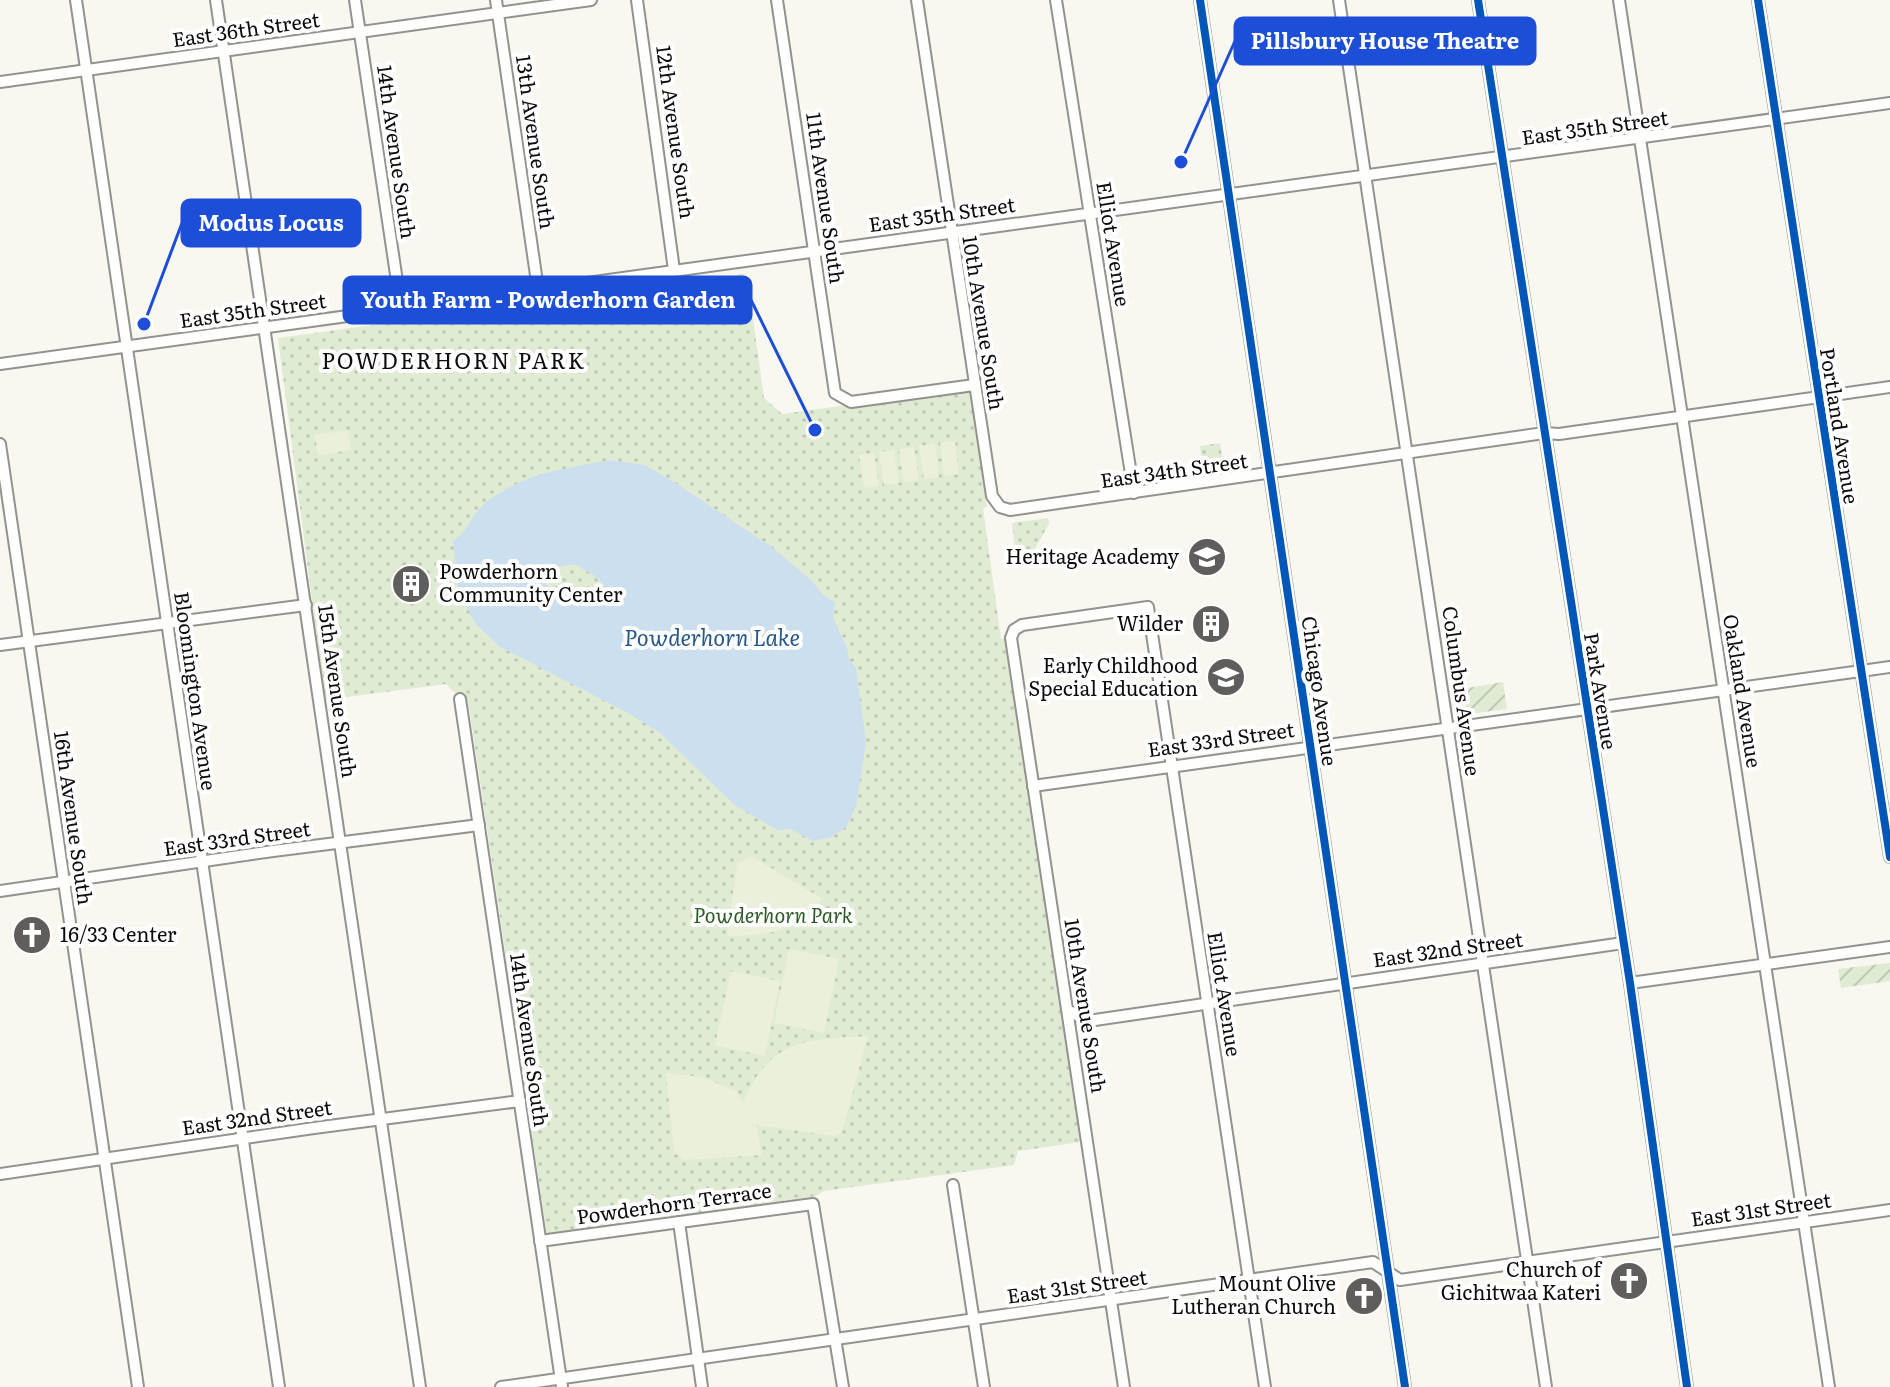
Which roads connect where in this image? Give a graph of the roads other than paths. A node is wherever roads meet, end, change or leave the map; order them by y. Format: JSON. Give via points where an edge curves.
{"nodes":[{"id":1,"x":76,"y":0,"type":"edge"},
{"id":2,"x":216,"y":0,"type":"edge"},
{"id":3,"x":355,"y":0,"type":"edge"},
{"id":4,"x":496,"y":0,"type":"edge"},
{"id":5,"x":591,"y":0,"type":"edge"},
{"id":6,"x":637,"y":0,"type":"edge"},
{"id":7,"x":777,"y":0,"type":"edge"},
{"id":8,"x":917,"y":0,"type":"edge"},
{"id":9,"x":1056,"y":0,"type":"edge"},
{"id":10,"x":1200,"y":0,"type":"edge"},
{"id":11,"x":1339,"y":0,"type":"edge"},
{"id":12,"x":1478,"y":0,"type":"edge"},
{"id":13,"x":1619,"y":0,"type":"edge"},
{"id":14,"x":1758,"y":0,"type":"edge"},
{"id":15,"x":498,"y":12,"type":"junction"},
{"id":16,"x":360,"y":32,"type":"junction"},
{"id":17,"x":223,"y":51,"type":"junction"},
{"id":18,"x":86,"y":70,"type":"junction"},
{"id":19,"x":0,"y":82,"type":"edge"},
{"id":20,"x":1890,"y":103,"type":"edge"},
{"id":21,"x":1776,"y":119,"type":"junction"},
{"id":22,"x":1640,"y":138,"type":"junction"},
{"id":23,"x":1501,"y":157,"type":"junction"},
{"id":24,"x":1364,"y":175,"type":"junction"},
{"id":25,"x":1228,"y":194,"type":"junction"},
{"id":26,"x":1090,"y":214,"type":"junction"},
{"id":27,"x":951,"y":232,"type":"junction"},
{"id":28,"x":814,"y":250,"type":"junction"},
{"id":29,"x":674,"y":270,"type":"junction"},
{"id":30,"x":538,"y":289,"type":"junction"},
{"id":31,"x":401,"y":308,"type":"junction"},
{"id":32,"x":264,"y":328,"type":"junction"},
{"id":33,"x":126,"y":346,"type":"junction"},
{"id":34,"x":0,"y":364,"type":"edge"},
{"id":35,"x":974,"y":385,"type":"junction"},
{"id":36,"x":1890,"y":387,"type":"edge"},
{"id":37,"x":1818,"y":397,"type":"junction"},
{"id":38,"x":1683,"y":417,"type":"junction"},
{"id":39,"x":1544,"y":433,"type":"junction"},
{"id":40,"x":0,"y":444,"type":"edge"},
{"id":41,"x":1408,"y":453,"type":"junction"},
{"id":42,"x":1270,"y":473,"type":"junction"},
{"id":43,"x":1134,"y":493,"type":"junction"},
{"id":44,"x":1000,"y":507,"type":"joint"},
{"id":45,"x":306,"y":605,"type":"junction"},
{"id":46,"x":167,"y":623,"type":"junction"},
{"id":47,"x":1014,"y":630,"type":"joint"},
{"id":48,"x":29,"y":641,"type":"junction"},
{"id":49,"x":0,"y":645,"type":"edge"},
{"id":50,"x":1890,"y":667,"type":"edge"},
{"id":51,"x":1860,"y":671,"type":"junction"},
{"id":52,"x":1723,"y":690,"type":"junction"},
{"id":53,"x":460,"y":699,"type":"dead end"},
{"id":54,"x":1587,"y":709,"type":"junction"},
{"id":55,"x":1448,"y":727,"type":"junction"},
{"id":56,"x":1310,"y":746,"type":"junction"},
{"id":57,"x":1172,"y":765,"type":"junction"},
{"id":58,"x":1033,"y":786,"type":"junction"},
{"id":59,"x":479,"y":825,"type":"junction"},
{"id":60,"x":339,"y":842,"type":"junction"},
{"id":61,"x":1890,"y":857,"type":"edge"},
{"id":62,"x":202,"y":862,"type":"junction"},
{"id":63,"x":65,"y":882,"type":"junction"},
{"id":64,"x":0,"y":891,"type":"edge"},
{"id":65,"x":1623,"y":943,"type":"junction"},
{"id":66,"x":1890,"y":947,"type":"edge"},
{"id":67,"x":1483,"y":963,"type":"junction"},
{"id":68,"x":1765,"y":964,"type":"junction"},
{"id":69,"x":1347,"y":983,"type":"junction"},
{"id":70,"x":1630,"y":983,"type":"junction"},
{"id":71,"x":1207,"y":1003,"type":"junction"},
{"id":72,"x":1069,"y":1011,"type":"junction"},
{"id":73,"x":1088,"y":1021,"type":"junction"},
{"id":74,"x":1073,"y":1044,"type":"junction"},
{"id":75,"x":520,"y":1101,"type":"junction"},
{"id":76,"x":382,"y":1119,"type":"junction"},
{"id":77,"x":243,"y":1138,"type":"junction"},
{"id":78,"x":104,"y":1159,"type":"junction"},
{"id":79,"x":0,"y":1174,"type":"edge"},
{"id":80,"x":953,"y":1185,"type":"dead end"},
{"id":81,"x":1890,"y":1210,"type":"edge"},
{"id":82,"x":679,"y":1222,"type":"junction"},
{"id":83,"x":1804,"y":1222,"type":"junction"},
{"id":84,"x":540,"y":1241,"type":"junction"},
{"id":85,"x":1667,"y":1241,"type":"junction"},
{"id":86,"x":1529,"y":1262,"type":"junction"},
{"id":87,"x":1388,"y":1270,"type":"junction"},
{"id":88,"x":1248,"y":1281,"type":"junction"},
{"id":89,"x":1112,"y":1301,"type":"junction"},
{"id":90,"x":974,"y":1319,"type":"junction"},
{"id":91,"x":835,"y":1339,"type":"junction"},
{"id":92,"x":698,"y":1359,"type":"junction"},
{"id":93,"x":562,"y":1383,"type":"edge"},
{"id":94,"x":138,"y":1387,"type":"edge"},
{"id":95,"x":279,"y":1387,"type":"edge"},
{"id":96,"x":420,"y":1387,"type":"edge"},
{"id":97,"x":501,"y":1387,"type":"edge"},
{"id":98,"x":702,"y":1387,"type":"edge"},
{"id":99,"x":843,"y":1387,"type":"edge"},
{"id":100,"x":984,"y":1387,"type":"edge"},
{"id":101,"x":1124,"y":1387,"type":"edge"},
{"id":102,"x":1265,"y":1387,"type":"edge"},
{"id":103,"x":1405,"y":1387,"type":"edge"},
{"id":104,"x":1546,"y":1387,"type":"edge"},
{"id":105,"x":1687,"y":1387,"type":"edge"},
{"id":106,"x":1829,"y":1387,"type":"edge"}],
"edges":[{"from":1,"to":18,"type":"street","name":"Bloomington Avenue"},
{"from":2,"to":17,"type":"street","name":"15th Avenue South"},
{"from":3,"to":16,"type":"street","name":"14th Avenue South"},
{"from":4,"to":15,"type":"street","name":"13th Avenue South"},
{"from":5,"to":15,"type":"street","name":"East 36th Street"},
{"from":6,"to":29,"type":"street","name":"12th Avenue South"},
{"from":7,"to":28,"type":"street","name":"11th Avenue South"},
{"from":8,"to":27,"type":"street","name":"10th Avenue South"},
{"from":9,"to":26,"type":"street","name":"Elliot Avenue"},
{"from":10,"to":25,"type":"street","name":"Chicago Avenue"},
{"from":11,"to":24,"type":"street","name":"Columbus Avenue"},
{"from":12,"to":23,"type":"street","name":"Park Avenue"},
{"from":13,"to":22,"type":"street","name":"Oakland Avenue"},
{"from":14,"to":21,"type":"street","name":"Portland Avenue"},
{"from":15,"to":16,"type":"street","name":"East 36th Street"},
{"from":15,"to":30,"type":"street","name":"13th Avenue South"},
{"from":16,"to":17,"type":"street","name":"East 36th Street"},
{"from":16,"to":31,"type":"street","name":"14th Avenue South"},
{"from":17,"to":18,"type":"street","name":"East 36th Street"},
{"from":17,"to":32,"type":"street","name":"15th Avenue South"},
{"from":18,"to":19,"type":"street","name":"East 36th Street"},
{"from":18,"to":33,"type":"street","name":"Bloomington Avenue"},
{"from":20,"to":21,"type":"street","name":"East 35th Street"},
{"from":21,"to":22,"type":"street","name":"East 35th Street"},
{"from":21,"to":37,"type":"street","name":"Portland Avenue"},
{"from":22,"to":23,"type":"street","name":"East 35th Street"},
{"from":22,"to":38,"type":"street","name":"Oakland Avenue"},
{"from":23,"to":24,"type":"street","name":"East 35th Street"},
{"from":23,"to":39,"type":"street","name":"Park Avenue"},
{"from":24,"to":25,"type":"street","name":"East 35th Street"},
{"from":24,"to":41,"type":"street","name":"Columbus Avenue"},
{"from":25,"to":26,"type":"street","name":"East 35th Street"},
{"from":25,"to":42,"type":"street","name":"Chicago Avenue"},
{"from":26,"to":27,"type":"street","name":"East 35th Street"},
{"from":26,"to":43,"type":"street","name":"Elliot Avenue"},
{"from":27,"to":28,"type":"street","name":"East 35th Street"},
{"from":27,"to":35,"type":"street","name":"10th Avenue South"},
{"from":28,"to":29,"type":"street","name":"East 35th Street"},
{"from":28,"to":35,"type":"street","name":"11th Avenue South","via":[[835,393],[842,399]]},
{"from":29,"to":30,"type":"street","name":"East 35th Street"},
{"from":30,"to":31,"type":"street","name":"East 35th Street"},
{"from":31,"to":32,"type":"street","name":"East 35th Street"},
{"from":32,"to":33,"type":"street","name":"East 35th Street"},
{"from":32,"to":45,"type":"street","name":"15th Avenue South"},
{"from":33,"to":34,"type":"street","name":"East 35th Street"},
{"from":33,"to":46,"type":"street","name":"Bloomington Avenue"},
{"from":35,"to":44,"type":"street","name":"10th Avenue South","via":[[992,496]]},
{"from":36,"to":37,"type":"street","name":"East 34th Street"},
{"from":37,"to":38,"type":"street","name":"East 34th Street"},
{"from":37,"to":51,"type":"street","name":"Portland Avenue"},
{"from":38,"to":39,"type":"street","name":"East 34th Street"},
{"from":38,"to":52,"type":"street","name":"Oakland Avenue"},
{"from":39,"to":41,"type":"street","name":"East 34th Street"},
{"from":39,"to":54,"type":"street","name":"Park Avenue"},
{"from":40,"to":48,"type":"street","name":"16th Avenue South"},
{"from":41,"to":42,"type":"street","name":"East 34th Street"},
{"from":41,"to":55,"type":"street","name":"Columbus Avenue"},
{"from":42,"to":43,"type":"street","name":"East 34th Street"},
{"from":42,"to":56,"type":"street","name":"Chicago Avenue"},
{"from":43,"to":44,"type":"street","name":"East 34th Street","via":[[1010,510]]},
{"from":45,"to":46,"type":"street"},
{"from":45,"to":60,"type":"street","name":"15th Avenue South"},
{"from":46,"to":48,"type":"street"},
{"from":46,"to":62,"type":"street","name":"Bloomington Avenue"},
{"from":47,"to":57,"type":"street","name":"Elliot Avenue","via":[[1148,607]]},
{"from":47,"to":58,"type":"street","name":"10th Avenue South"},
{"from":48,"to":49,"type":"street"},
{"from":48,"to":63,"type":"street","name":"16th Avenue South"},
{"from":50,"to":51,"type":"street","name":"East 33rd Street"},
{"from":51,"to":52,"type":"street","name":"East 33rd Street"},
{"from":51,"to":61,"type":"street","name":"Portland Avenue"},
{"from":52,"to":54,"type":"street","name":"East 33rd Street"},
{"from":52,"to":68,"type":"street","name":"Oakland Avenue"},
{"from":53,"to":59,"type":"street","name":"14th Avenue South"},
{"from":54,"to":55,"type":"street","name":"East 33rd Street"},
{"from":54,"to":65,"type":"street","name":"Park Avenue"},
{"from":55,"to":56,"type":"street","name":"East 33rd Street"},
{"from":55,"to":67,"type":"street","name":"Columbus Avenue"},
{"from":56,"to":57,"type":"street","name":"East 33rd Street"},
{"from":56,"to":69,"type":"street","name":"Chicago Avenue"},
{"from":57,"to":58,"type":"street","name":"East 33rd Street"},
{"from":57,"to":71,"type":"street","name":"Elliot Avenue"},
{"from":58,"to":72,"type":"street","name":"10th Avenue South"},
{"from":59,"to":60,"type":"street","name":"East 33rd Street"},
{"from":59,"to":75,"type":"street","name":"14th Avenue South"},
{"from":60,"to":62,"type":"street","name":"East 33rd Street"},
{"from":60,"to":76,"type":"street","name":"15th Avenue South"},
{"from":62,"to":63,"type":"street","name":"East 33rd Street"},
{"from":62,"to":77,"type":"street","name":"Bloomington Avenue"},
{"from":63,"to":64,"type":"street","name":"East 33rd Street"},
{"from":63,"to":78,"type":"street","name":"16th Avenue South"},
{"from":65,"to":67,"type":"street","name":"East 32nd Street"},
{"from":65,"to":70,"type":"street","name":"Park Avenue"},
{"from":66,"to":68,"type":"street"},
{"from":67,"to":69,"type":"street","name":"East 32nd Street"},
{"from":67,"to":86,"type":"street","name":"Columbus Avenue"},
{"from":68,"to":70,"type":"street"},
{"from":68,"to":83,"type":"street","name":"Oakland Avenue"},
{"from":69,"to":71,"type":"street","name":"East 32nd Street"},
{"from":69,"to":87,"type":"street","name":"Chicago Avenue"},
{"from":70,"to":85,"type":"street","name":"Park Avenue"},
{"from":71,"to":73,"type":"street","name":"East 32nd Street"},
{"from":71,"to":88,"type":"street","name":"Elliot Avenue"},
{"from":72,"to":73,"type":"street"},
{"from":72,"to":74,"type":"street","name":"10th Avenue South"},
{"from":73,"to":74,"type":"street","via":[[1076,1032]]},
{"from":74,"to":89,"type":"street","name":"10th Avenue South"},
{"from":75,"to":76,"type":"street","name":"East 32nd Street"},
{"from":75,"to":84,"type":"street","name":"14th Avenue South"},
{"from":76,"to":77,"type":"street","name":"East 32nd Street"},
{"from":76,"to":96,"type":"street","name":"15th Avenue South"},
{"from":77,"to":78,"type":"street","name":"East 32nd Street"},
{"from":77,"to":95,"type":"street","name":"Bloomington Avenue"},
{"from":78,"to":79,"type":"street","name":"East 32nd Street"},
{"from":78,"to":94,"type":"street","name":"16th Avenue South"},
{"from":80,"to":90,"type":"street"},
{"from":81,"to":83,"type":"street","name":"East 31st Street"},
{"from":82,"to":84,"type":"street","name":"Powderhorn Terrace"},
{"from":82,"to":91,"type":"street","name":"Powderhorn Terrace","via":[[813,1204]]},
{"from":82,"to":92,"type":"street"},
{"from":83,"to":85,"type":"street","name":"East 31st Street"},
{"from":83,"to":106,"type":"street","name":"Oakland Avenue"},
{"from":84,"to":93,"type":"street","name":"14th Avenue South"},
{"from":85,"to":86,"type":"street","name":"East 31st Street"},
{"from":85,"to":105,"type":"street","name":"Park Avenue"},
{"from":86,"to":87,"type":"street","name":"East 31st Street","via":[[1400,1280]]},
{"from":86,"to":104,"type":"street","name":"Columbus Avenue"},
{"from":87,"to":88,"type":"street","name":"East 31st Street","via":[[1373,1262]]},
{"from":87,"to":103,"type":"street","name":"Chicago Avenue"},
{"from":88,"to":89,"type":"street","name":"East 31st Street"},
{"from":88,"to":102,"type":"street","name":"Elliot Avenue"},
{"from":89,"to":90,"type":"street","name":"East 31st Street"},
{"from":89,"to":101,"type":"street","name":"10th Avenue South"},
{"from":90,"to":91,"type":"street","name":"East 31st Street"},
{"from":90,"to":100,"type":"street"},
{"from":91,"to":92,"type":"street","name":"East 31st Street"},
{"from":91,"to":99,"type":"street"},
{"from":92,"to":93,"type":"street","name":"East 31st Street"},
{"from":92,"to":98,"type":"street"},
{"from":93,"to":97,"type":"street","name":"East 31st Street"}]}
